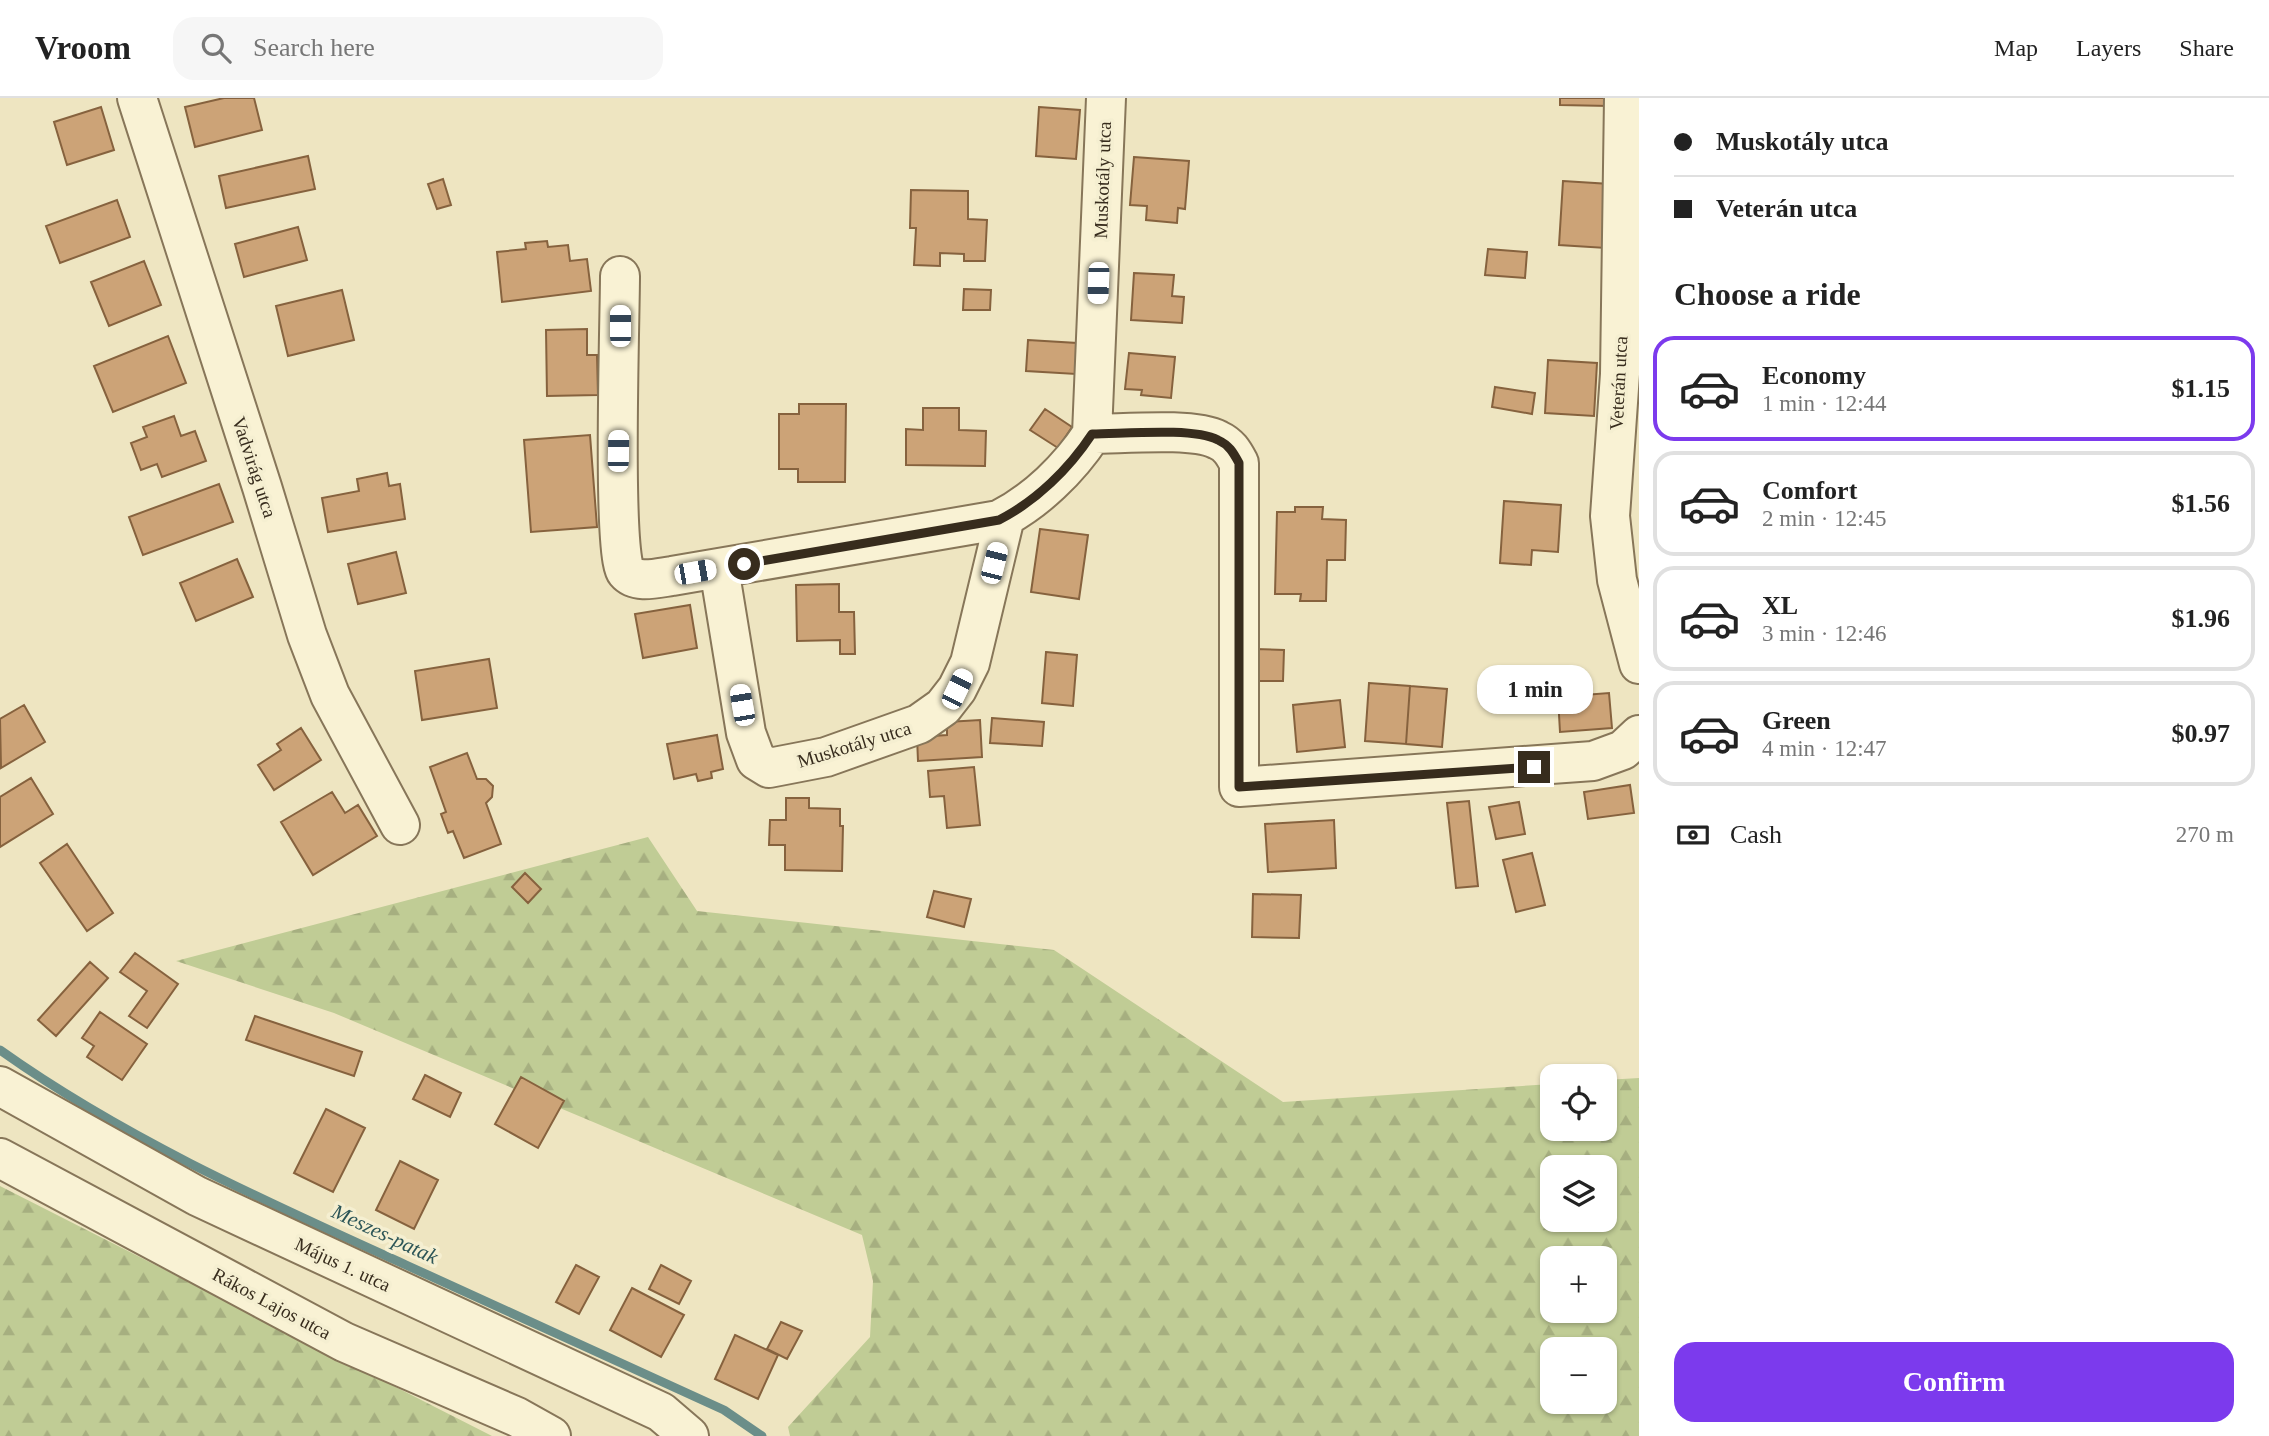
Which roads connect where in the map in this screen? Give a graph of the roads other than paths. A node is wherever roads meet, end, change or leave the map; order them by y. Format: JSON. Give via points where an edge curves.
{"nodes":[{"id":1,"x":136,"y":98,"type":"edge"},
{"id":2,"x":1105,"y":98,"type":"edge"},
{"id":3,"x":1624,"y":98,"type":"edge"},
{"id":4,"x":620,"y":276,"type":"dead end"},
{"id":5,"x":1092,"y":434,"type":"junction"},
{"id":6,"x":1005,"y":517,"type":"junction"},
{"id":7,"x":719,"y":568,"type":"junction"},
{"id":8,"x":1639,"y":664,"type":"edge"},
{"id":9,"x":1639,"y":735,"type":"edge"},
{"id":10,"x":400,"y":825,"type":"dead end"},
{"id":11,"x":0,"y":1086,"type":"edge"},
{"id":12,"x":0,"y":1158,"type":"edge"},
{"id":13,"x":551,"y":1436,"type":"edge"},
{"id":14,"x":689,"y":1436,"type":"edge"}],
"edges":[{"from":1,"to":10,"type":"street","name":"Vadvirág utca","via":[[307,635],[330,695]]},
{"from":2,"to":5,"type":"street","name":"Muskotály utca"},
{"from":3,"to":8,"type":"street","name":"Veterán utca","via":[[1620,374],[1610,516],[1616,580]]},
{"from":4,"to":7,"type":"street","via":[[621,565],[638,579]]},
{"from":5,"to":6,"type":"street","via":[[1045,488]]},
{"from":5,"to":9,"type":"street","via":[[1186,433],[1215,438],[1230,447],[1239,463],[1239,787],[1593,761],[1623,750]]},
{"from":6,"to":7,"type":"street"},
{"from":6,"to":7,"type":"street","name":"Muskotály utca","via":[[970,663],[943,707],[919,724],[827,757],[768,768],[756,761],[746,733]]},
{"from":11,"to":14,"type":"street","name":"Május 1. utca","via":[[197,1196],[661,1412]]},
{"from":12,"to":13,"type":"street","name":"Rákos Lajos utca","via":[[344,1342]]}]}
